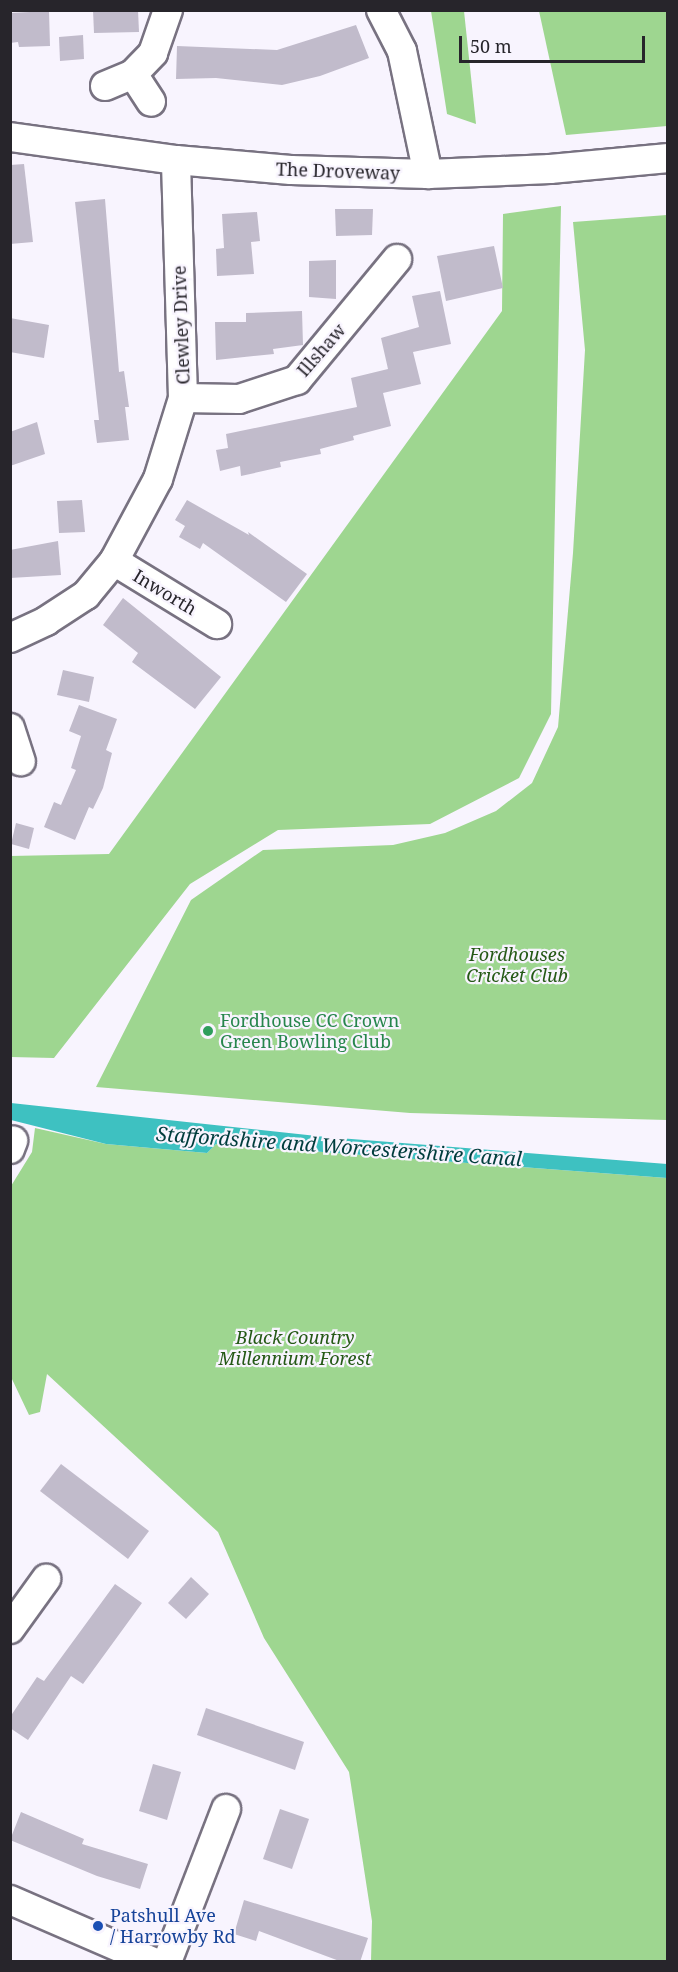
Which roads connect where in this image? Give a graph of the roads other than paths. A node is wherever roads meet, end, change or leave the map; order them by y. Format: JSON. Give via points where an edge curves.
{"nodes":[{"id":1,"x":168,"y":10,"type":"edge"},
{"id":2,"x":381,"y":10,"type":"edge"},
{"id":3,"x":133,"y":74,"type":"junction"},
{"id":4,"x":105,"y":86,"type":"dead end"},
{"id":5,"x":151,"y":102,"type":"dead end"},
{"id":6,"x":10,"y":137,"type":"edge"},
{"id":7,"x":668,"y":158,"type":"edge"},
{"id":8,"x":176,"y":160,"type":"junction"},
{"id":9,"x":428,"y":174,"type":"junction"},
{"id":10,"x":397,"y":259,"type":"dead end"},
{"id":11,"x":183,"y":398,"type":"junction"},
{"id":12,"x":114,"y":561,"type":"junction"},
{"id":13,"x":217,"y":624,"type":"dead end"},
{"id":14,"x":10,"y":638,"type":"edge"},
{"id":15,"x":10,"y":728,"type":"edge"},
{"id":16,"x":21,"y":761,"type":"dead end"},
{"id":17,"x":46,"y":1579,"type":"dead end"},
{"id":18,"x":10,"y":1629,"type":"edge"},
{"id":19,"x":226,"y":1809,"type":"dead end"},
{"id":20,"x":12,"y":1905,"type":"edge"},
{"id":21,"x":153,"y":1962,"type":"edge"},
{"id":22,"x":167,"y":1962,"type":"edge"}],
"edges":[{"from":1,"to":3,"type":"street","via":[[153,53]]},
{"from":2,"to":9,"type":"street","via":[[402,51]]},
{"from":3,"to":4,"type":"street"},
{"from":3,"to":5,"type":"street"},
{"from":6,"to":8,"type":"street","name":"The Droveway"},
{"from":7,"to":9,"type":"street","name":"The Droveway","via":[[550,169]]},
{"from":8,"to":9,"type":"street","name":"The Droveway","via":[[291,171]]},
{"from":8,"to":11,"type":"street","name":"Clewley Drive"},
{"from":10,"to":11,"type":"street","name":"Illshaw","via":[[297,380],[239,399]]},
{"from":11,"to":12,"type":"street","name":"Clewley Drive","via":[[158,479]]},
{"from":12,"to":13,"type":"street","name":"Inworth"},
{"from":12,"to":14,"type":"street","name":"Clewley Drive","via":[[86,595]]},
{"from":15,"to":16,"type":"street"},
{"from":17,"to":18,"type":"street"},
{"from":19,"to":22,"type":"street"},
{"from":20,"to":21,"type":"street"}]}
